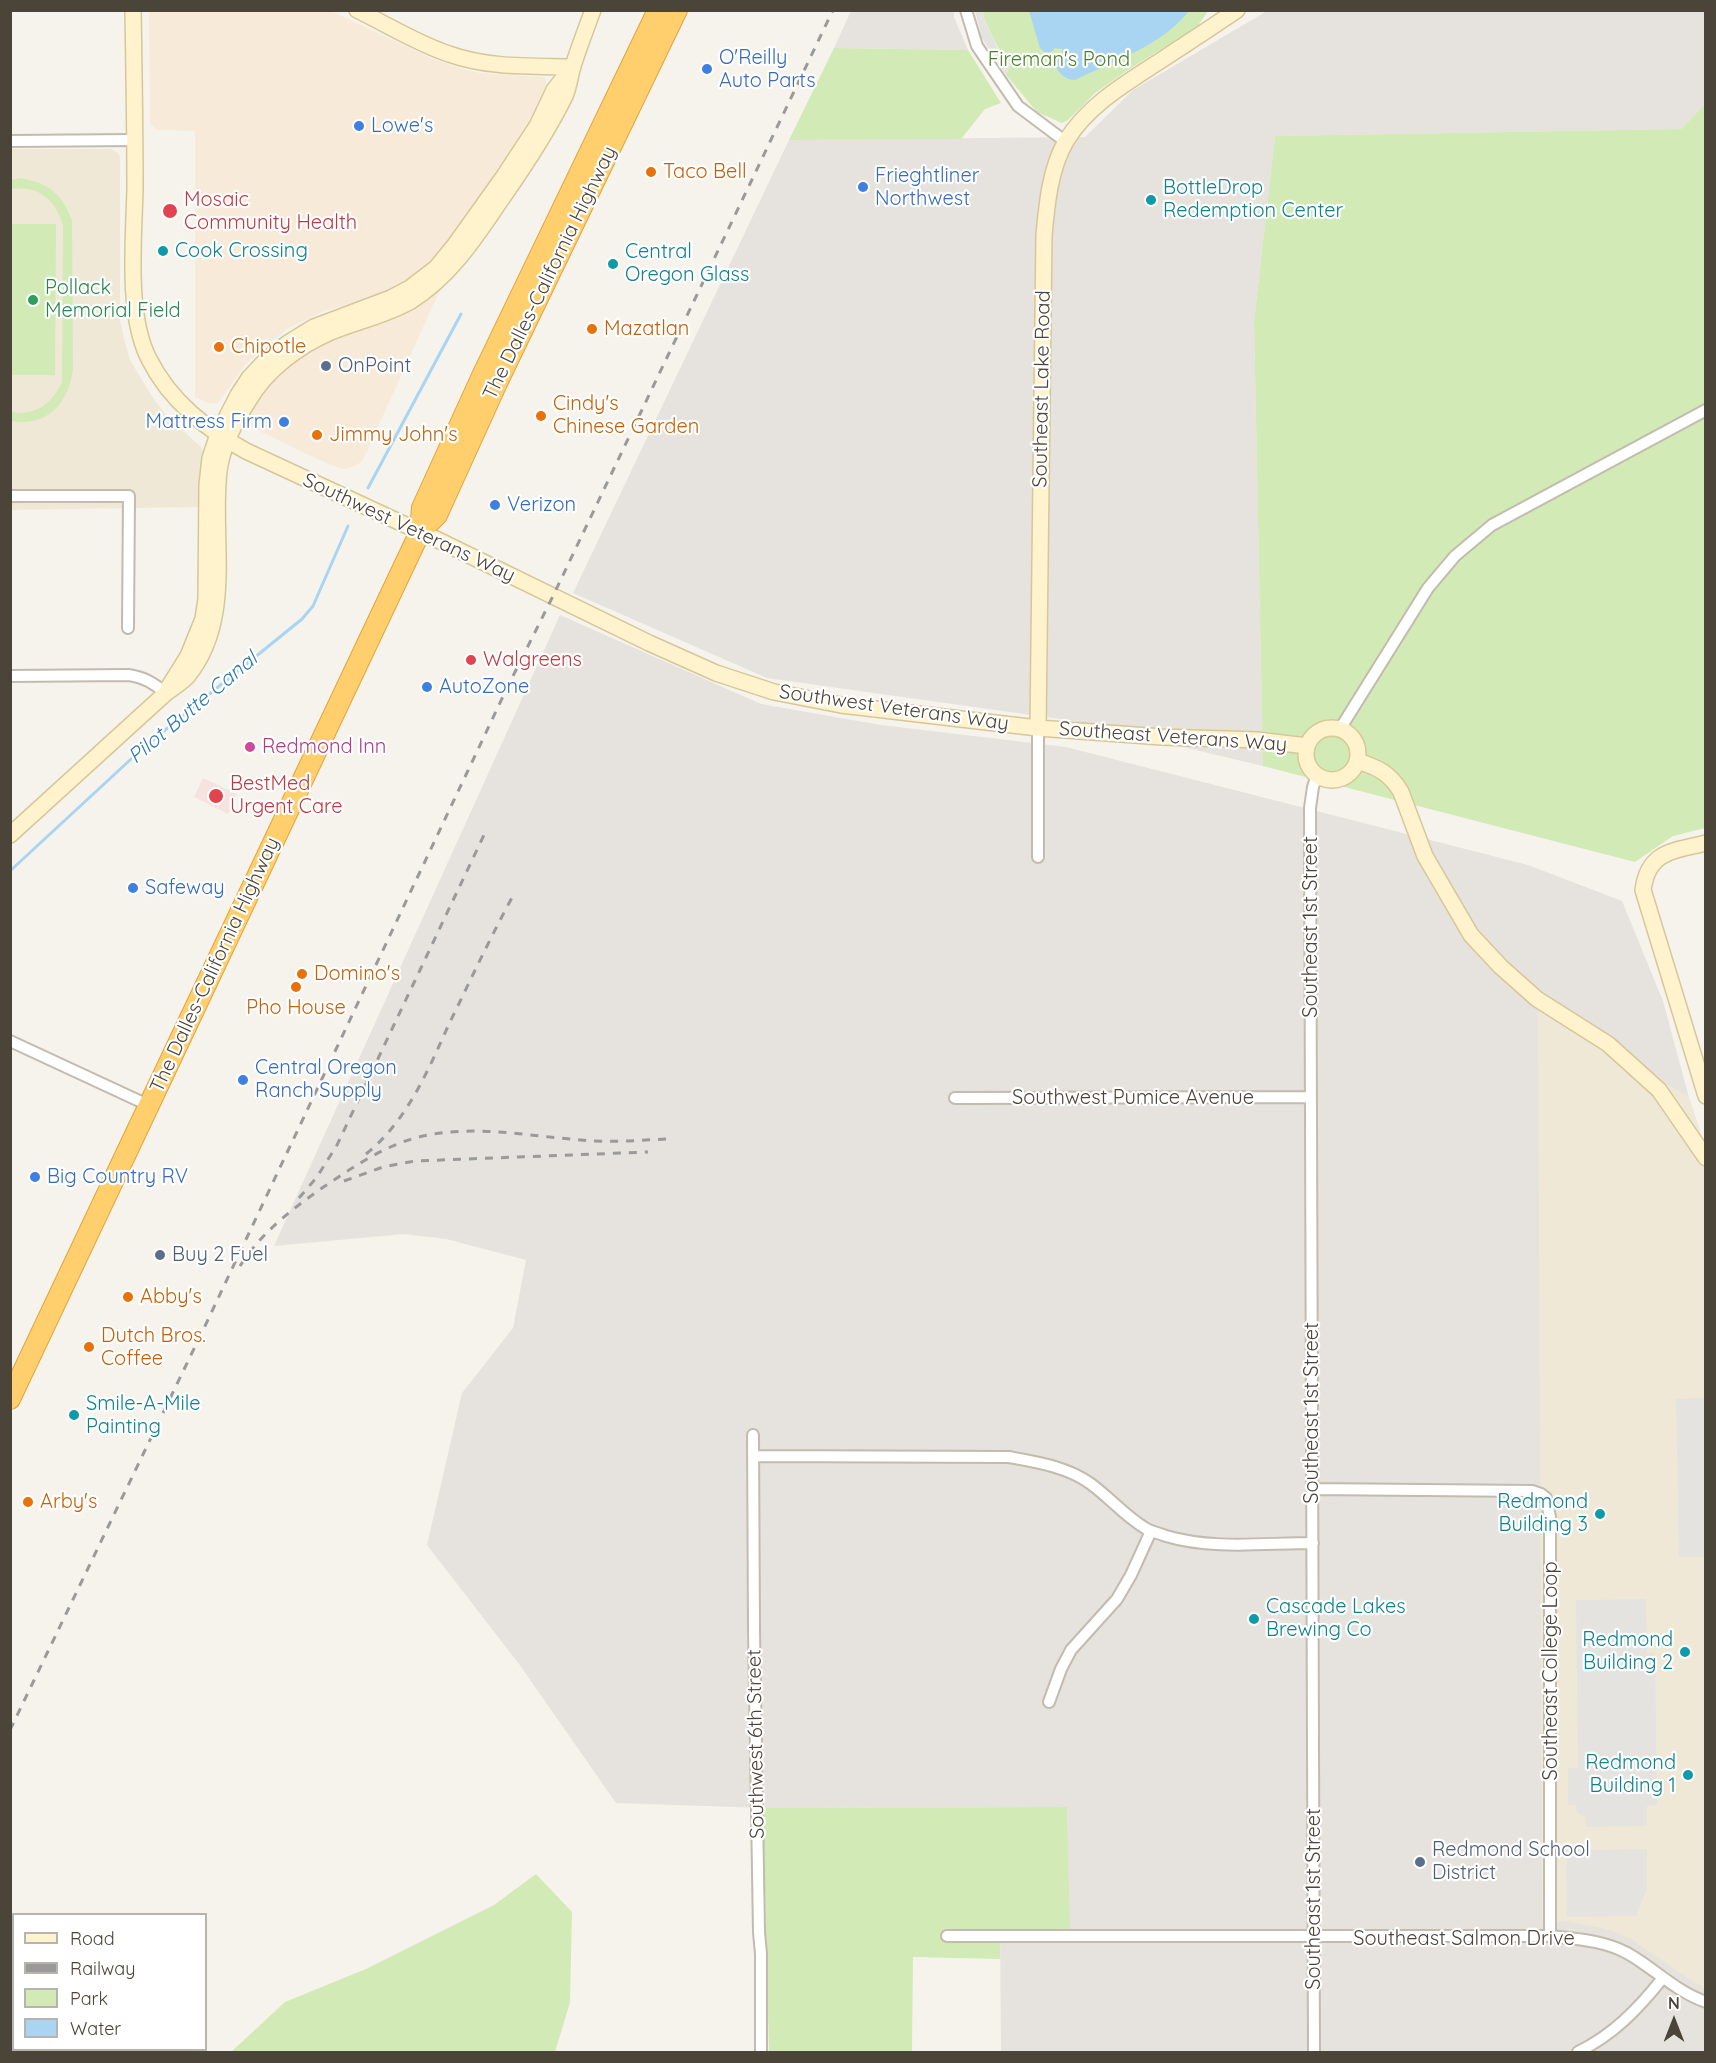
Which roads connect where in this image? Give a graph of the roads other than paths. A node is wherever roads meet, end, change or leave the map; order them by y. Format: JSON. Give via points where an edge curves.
{"nodes":[{"id":1,"x":133,"y":10,"type":"edge"},
{"id":2,"x":357,"y":10,"type":"edge"},
{"id":3,"x":593,"y":10,"type":"edge"},
{"id":4,"x":658,"y":10,"type":"edge"},
{"id":5,"x":677,"y":10,"type":"edge"},
{"id":6,"x":966,"y":10,"type":"edge"},
{"id":7,"x":1238,"y":10,"type":"edge"},
{"id":8,"x":573,"y":67,"type":"junction"},
{"id":9,"x":135,"y":140,"type":"junction"},
{"id":10,"x":10,"y":141,"type":"edge"},
{"id":11,"x":1066,"y":142,"type":"junction"},
{"id":12,"x":586,"y":162,"type":"junction"},
{"id":13,"x":592,"y":187,"type":"junction"},
{"id":14,"x":1706,"y":410,"type":"edge"},
{"id":15,"x":223,"y":438,"type":"junction"},
{"id":16,"x":10,"y":496,"type":"edge"},
{"id":17,"x":420,"y":532,"type":"junction"},
{"id":18,"x":128,"y":628,"type":"dead end"},
{"id":19,"x":10,"y":676,"type":"edge"},
{"id":20,"x":166,"y":693,"type":"junction"},
{"id":21,"x":1038,"y":728,"type":"junction"},
{"id":22,"x":1340,"y":729,"type":"junction"},
{"id":23,"x":1307,"y":746,"type":"junction"},
{"id":24,"x":1357,"y":761,"type":"junction"},
{"id":25,"x":1317,"y":775,"type":"junction"},
{"id":26,"x":10,"y":835,"type":"edge"},
{"id":27,"x":1706,"y":843,"type":"edge"},
{"id":28,"x":1038,"y":857,"type":"dead end"},
{"id":29,"x":10,"y":1041,"type":"edge"},
{"id":30,"x":1706,"y":1096,"type":"edge"},
{"id":31,"x":1311,"y":1097,"type":"junction"},
{"id":32,"x":955,"y":1098,"type":"dead end"},
{"id":33,"x":148,"y":1105,"type":"junction"},
{"id":34,"x":1706,"y":1158,"type":"edge"},
{"id":35,"x":10,"y":1399,"type":"edge"},
{"id":36,"x":753,"y":1435,"type":"dead end"},
{"id":37,"x":753,"y":1456,"type":"junction"},
{"id":38,"x":1312,"y":1489,"type":"junction"},
{"id":39,"x":1151,"y":1531,"type":"junction"},
{"id":40,"x":1312,"y":1543,"type":"junction"},
{"id":41,"x":1049,"y":1702,"type":"dead end"},
{"id":42,"x":947,"y":1936,"type":"dead end"},
{"id":43,"x":1550,"y":1936,"type":"junction"},
{"id":44,"x":1314,"y":1938,"type":"junction"},
{"id":45,"x":1662,"y":1979,"type":"junction"},
{"id":46,"x":1706,"y":2002,"type":"edge"},
{"id":47,"x":761,"y":2052,"type":"edge"},
{"id":48,"x":1314,"y":2052,"type":"edge"},
{"id":49,"x":1578,"y":2052,"type":"edge"}],
"edges":[{"from":1,"to":9,"type":"main road","name":"Southwest Veterans Way"},
{"from":2,"to":8,"type":"main road","via":[[468,60],[508,66]]},
{"from":3,"to":8,"type":"main road"},
{"from":4,"to":12,"type":"highway","name":"The Dalles-California Highway"},
{"from":5,"to":13,"type":"highway","name":"The Dalles-California Highway"},
{"from":6,"to":11,"type":"street","via":[[977,46],[1018,106]]},
{"from":7,"to":11,"type":"main road","name":"Southeast Lake Road","via":[[1104,98]]},
{"from":8,"to":15,"type":"main road","via":[[566,93],[539,144],[455,264],[435,284],[405,304],[332,332],[296,351],[260,384]]},
{"from":9,"to":10,"type":"street"},
{"from":9,"to":15,"type":"main road","name":"Southwest Veterans Way","via":[[134,282],[140,336],[160,379],[189,412]]},
{"from":11,"to":21,"type":"main road","name":"Southeast Lake Road","via":[[1047,199],[1044,234]]},
{"from":12,"to":13,"type":"highway","via":[[586,181]]},
{"from":12,"to":17,"type":"highway","name":"The Dalles-California Highway","via":[[426,498]]},
{"from":13,"to":17,"type":"highway","name":"The Dalles-California Highway","via":[[437,515]]},
{"from":14,"to":22,"type":"street","via":[[1492,525],[1455,556],[1428,588]]},
{"from":15,"to":17,"type":"main road","name":"Southwest Veterans Way"},
{"from":15,"to":20,"type":"main road","via":[[213,621],[198,661],[187,677]]},
{"from":16,"to":18,"type":"street","via":[[129,496]]},
{"from":17,"to":21,"type":"main road","name":"Southwest Veterans Way","via":[[650,643],[774,692],[841,705]]},
{"from":17,"to":33,"type":"highway","name":"The Dalles-California Highway"},
{"from":19,"to":20,"type":"street","via":[[128,675],[152,682]]},
{"from":20,"to":26,"type":"main road"},
{"from":21,"to":23,"type":"main road","name":"Southeast Veterans Way"},
{"from":21,"to":28,"type":"street","name":"Southeast Lake Road"},
{"from":22,"to":23,"type":"main road","via":[[1316,733]]},
{"from":22,"to":24,"type":"main road","via":[[1357,745]]},
{"from":23,"to":25,"type":"main road","via":[[1308,762]]},
{"from":24,"to":25,"type":"main road","via":[[1341,778]]},
{"from":24,"to":34,"type":"main road","via":[[1379,768],[1395,782],[1425,856],[1471,935],[1536,999],[1608,1044],[1659,1090]]},
{"from":25,"to":31,"type":"street","name":"Southeast 1st Street","via":[[1310,808]]},
{"from":27,"to":30,"type":"main road","via":[[1664,854],[1651,863],[1643,890]]},
{"from":29,"to":33,"type":"street"},
{"from":31,"to":32,"type":"street","name":"Southwest Pumice Avenue"},
{"from":31,"to":38,"type":"street","name":"Southeast 1st Street"},
{"from":33,"to":35,"type":"highway","name":"The Dalles-California Highway"},
{"from":36,"to":37,"type":"street","name":"Southwest 6th Street"},
{"from":37,"to":39,"type":"street","via":[[1009,1457],[1066,1471],[1091,1484]]},
{"from":37,"to":47,"type":"street","name":"Southwest 6th Street"},
{"from":38,"to":40,"type":"street","name":"Southeast 1st Street"},
{"from":38,"to":43,"type":"street","name":"Southeast College Loop","via":[[1532,1491],[1546,1498],[1551,1578]]},
{"from":39,"to":40,"type":"street","via":[[1187,1542]]},
{"from":39,"to":41,"type":"street","via":[[1117,1599],[1071,1650]]},
{"from":40,"to":44,"type":"street","name":"Southeast 1st Street"},
{"from":42,"to":44,"type":"street","name":"Southeast Salmon Drive"},
{"from":43,"to":44,"type":"street","name":"Southeast Salmon Drive"},
{"from":43,"to":45,"type":"street","name":"Southeast Salmon Drive","via":[[1593,1940],[1625,1952]]},
{"from":44,"to":48,"type":"street","name":"Southeast 1st Street"},
{"from":45,"to":46,"type":"street","name":"Southeast Salmon Drive"},
{"from":45,"to":49,"type":"street","via":[[1640,2007],[1599,2042]]}]}
